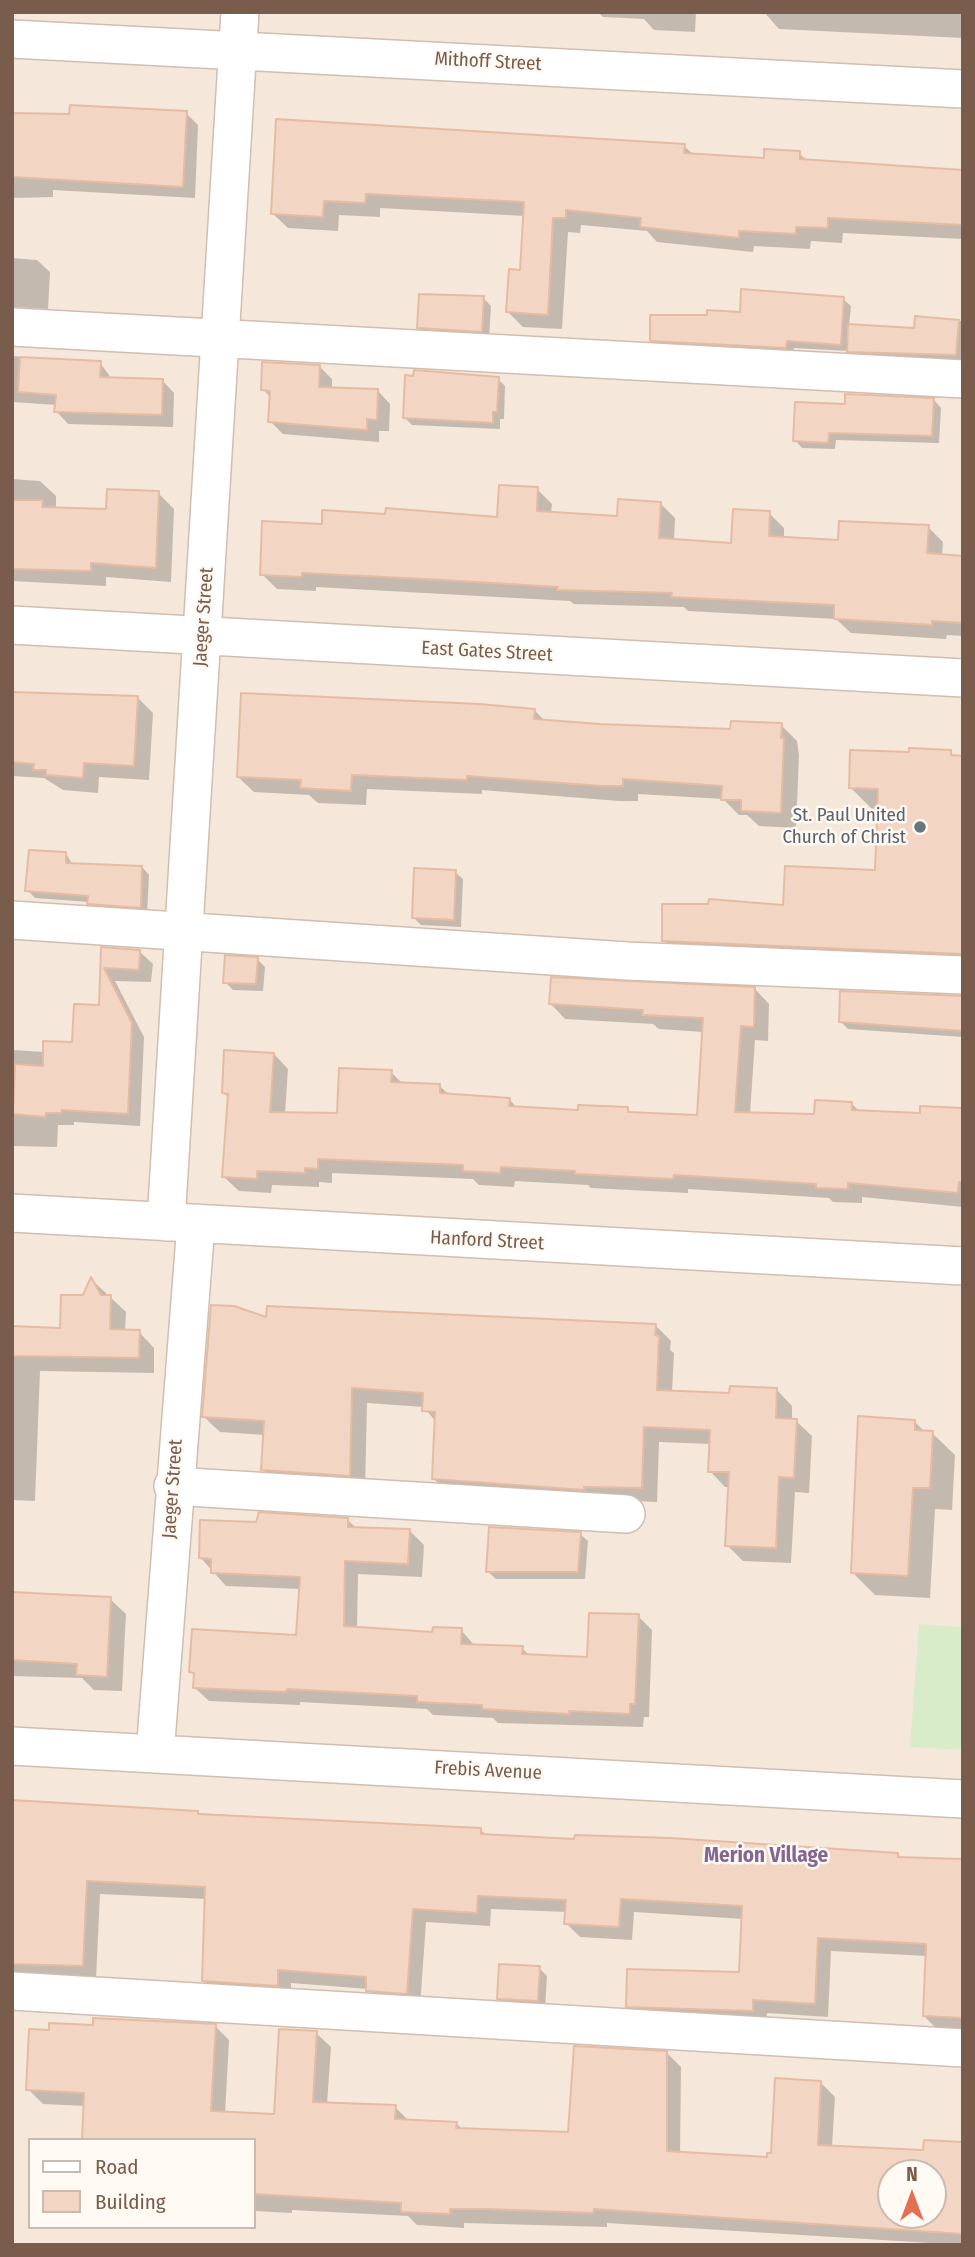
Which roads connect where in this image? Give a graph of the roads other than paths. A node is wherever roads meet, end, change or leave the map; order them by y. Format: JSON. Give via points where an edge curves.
{"nodes":[{"id":1,"x":240,"y":12,"type":"edge"},
{"id":2,"x":12,"y":39,"type":"edge"},
{"id":3,"x":238,"y":51,"type":"junction"},
{"id":4,"x":963,"y":89,"type":"edge"},
{"id":5,"x":12,"y":327,"type":"edge"},
{"id":6,"x":221,"y":336,"type":"junction"},
{"id":7,"x":963,"y":380,"type":"edge"},
{"id":8,"x":12,"y":625,"type":"edge"},
{"id":9,"x":203,"y":636,"type":"junction"},
{"id":10,"x":963,"y":678,"type":"edge"},
{"id":11,"x":12,"y":920,"type":"edge"},
{"id":12,"x":184,"y":930,"type":"junction"},
{"id":13,"x":963,"y":975,"type":"edge"},
{"id":14,"x":12,"y":1213,"type":"edge"},
{"id":15,"x":181,"y":1223,"type":"junction"},
{"id":16,"x":963,"y":1266,"type":"edge"},
{"id":17,"x":173,"y":1486,"type":"junction"},
{"id":18,"x":626,"y":1514,"type":"dead end"},
{"id":19,"x":12,"y":1746,"type":"edge"},
{"id":20,"x":155,"y":1754,"type":"junction"},
{"id":21,"x":963,"y":1799,"type":"edge"},
{"id":22,"x":12,"y":1991,"type":"edge"},
{"id":23,"x":963,"y":2048,"type":"edge"}],
"edges":[{"from":1,"to":3,"type":"street","name":"Jaeger Street"},
{"from":2,"to":3,"type":"street","name":"Mithoff Street"},
{"from":3,"to":4,"type":"street","name":"Mithoff Street"},
{"from":3,"to":6,"type":"street","name":"Jaeger Street"},
{"from":5,"to":6,"type":"street"},
{"from":6,"to":7,"type":"street"},
{"from":6,"to":9,"type":"street","name":"Jaeger Street"},
{"from":8,"to":9,"type":"street","name":"East Gates Street"},
{"from":9,"to":10,"type":"street","name":"East Gates Street"},
{"from":9,"to":12,"type":"street","name":"Jaeger Street"},
{"from":11,"to":12,"type":"street"},
{"from":12,"to":13,"type":"street","via":[[628,961]]},
{"from":12,"to":15,"type":"street","name":"Jaeger Street"},
{"from":14,"to":15,"type":"street","name":"Hanford Street"},
{"from":15,"to":16,"type":"street","name":"Hanford Street"},
{"from":15,"to":17,"type":"street","name":"Jaeger Street"},
{"from":17,"to":18,"type":"street"},
{"from":17,"to":20,"type":"street","name":"Jaeger Street"},
{"from":19,"to":20,"type":"street","name":"Frebis Avenue"},
{"from":20,"to":21,"type":"street","name":"Frebis Avenue"},
{"from":22,"to":23,"type":"street"}]}
